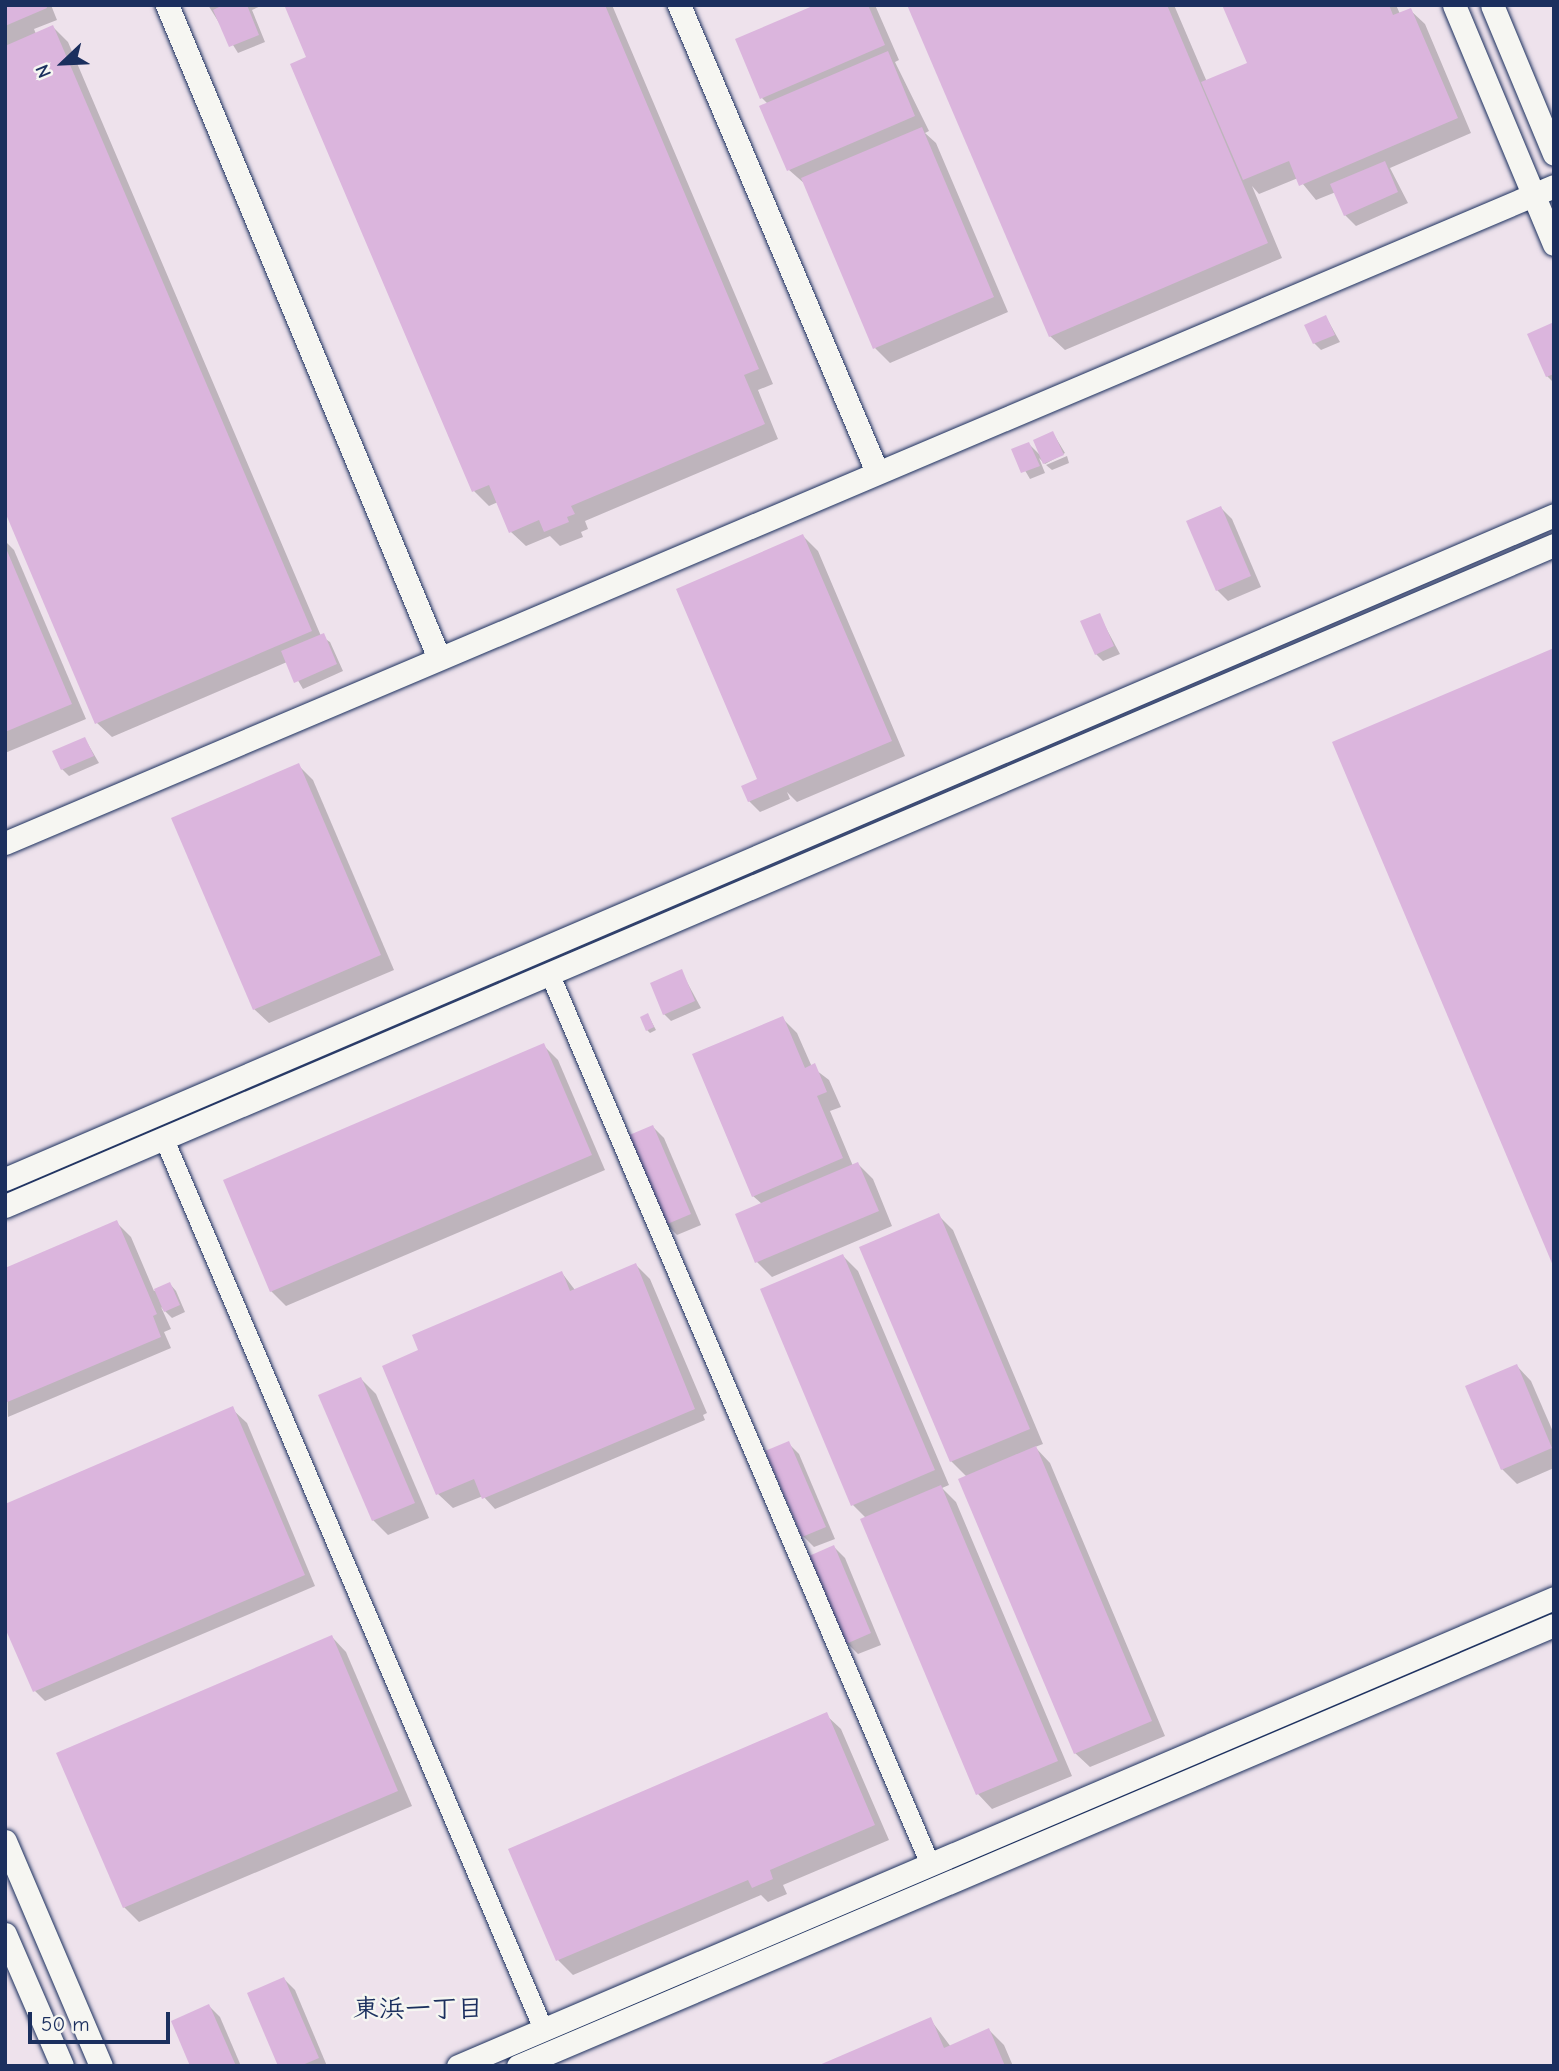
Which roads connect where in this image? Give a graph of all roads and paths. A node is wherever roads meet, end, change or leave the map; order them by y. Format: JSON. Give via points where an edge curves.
{"nodes":[{"id":1,"x":167,"y":5,"type":"edge"},
{"id":2,"x":679,"y":5,"type":"edge"},
{"id":3,"x":1454,"y":5,"type":"edge"},
{"id":4,"x":1492,"y":5,"type":"edge"},
{"id":5,"x":1554,"y":154,"type":"edge"},
{"id":6,"x":1554,"y":186,"type":"edge"},
{"id":7,"x":1533,"y":195,"type":"junction"},
{"id":8,"x":1554,"y":244,"type":"edge"},
{"id":9,"x":877,"y":472,"type":"junction"},
{"id":10,"x":1554,"y":515,"type":"edge"},
{"id":11,"x":1554,"y":545,"type":"edge"},
{"id":12,"x":439,"y":658,"type":"junction"},
{"id":13,"x":5,"y":843,"type":"edge"},
{"id":14,"x":539,"y":950,"type":"junction"},
{"id":15,"x":550,"y":975,"type":"junction"},
{"id":16,"x":155,"y":1115,"type":"junction"},
{"id":17,"x":164,"y":1139,"type":"junction"},
{"id":18,"x":5,"y":1179,"type":"edge"},
{"id":19,"x":5,"y":1206,"type":"edge"},
{"id":20,"x":1554,"y":1598,"type":"edge"},
{"id":21,"x":1554,"y":1625,"type":"edge"},
{"id":22,"x":5,"y":1841,"type":"edge"},
{"id":23,"x":930,"y":1864,"type":"junction"},
{"id":24,"x":940,"y":1886,"type":"junction"},
{"id":25,"x":5,"y":1934,"type":"edge"},
{"id":26,"x":543,"y":2029,"type":"junction"},
{"id":27,"x":552,"y":2052,"type":"junction"},
{"id":28,"x":62,"y":2066,"type":"edge"},
{"id":29,"x":101,"y":2066,"type":"edge"},
{"id":30,"x":458,"y":2066,"type":"edge"},
{"id":31,"x":519,"y":2066,"type":"edge"}],
"edges":[{"from":1,"to":12,"type":"street"},
{"from":2,"to":9,"type":"street"},
{"from":3,"to":7,"type":"street"},
{"from":4,"to":5,"type":"street"},
{"from":6,"to":7,"type":"street"},
{"from":7,"to":8,"type":"street"},
{"from":7,"to":9,"type":"street"},
{"from":9,"to":12,"type":"street"},
{"from":10,"to":14,"type":"street"},
{"from":11,"to":15,"type":"street"},
{"from":12,"to":13,"type":"street"},
{"from":14,"to":15,"type":"street"},
{"from":14,"to":16,"type":"street"},
{"from":15,"to":17,"type":"street"},
{"from":15,"to":23,"type":"street"},
{"from":16,"to":17,"type":"street"},
{"from":16,"to":18,"type":"street"},
{"from":17,"to":19,"type":"street"},
{"from":17,"to":26,"type":"street"},
{"from":20,"to":23,"type":"street"},
{"from":21,"to":24,"type":"street"},
{"from":22,"to":29,"type":"street"},
{"from":23,"to":24,"type":"street"},
{"from":23,"to":26,"type":"street"},
{"from":24,"to":27,"type":"street"},
{"from":25,"to":28,"type":"street"},
{"from":26,"to":27,"type":"street"},
{"from":26,"to":30,"type":"street"},
{"from":27,"to":31,"type":"street"}]}
